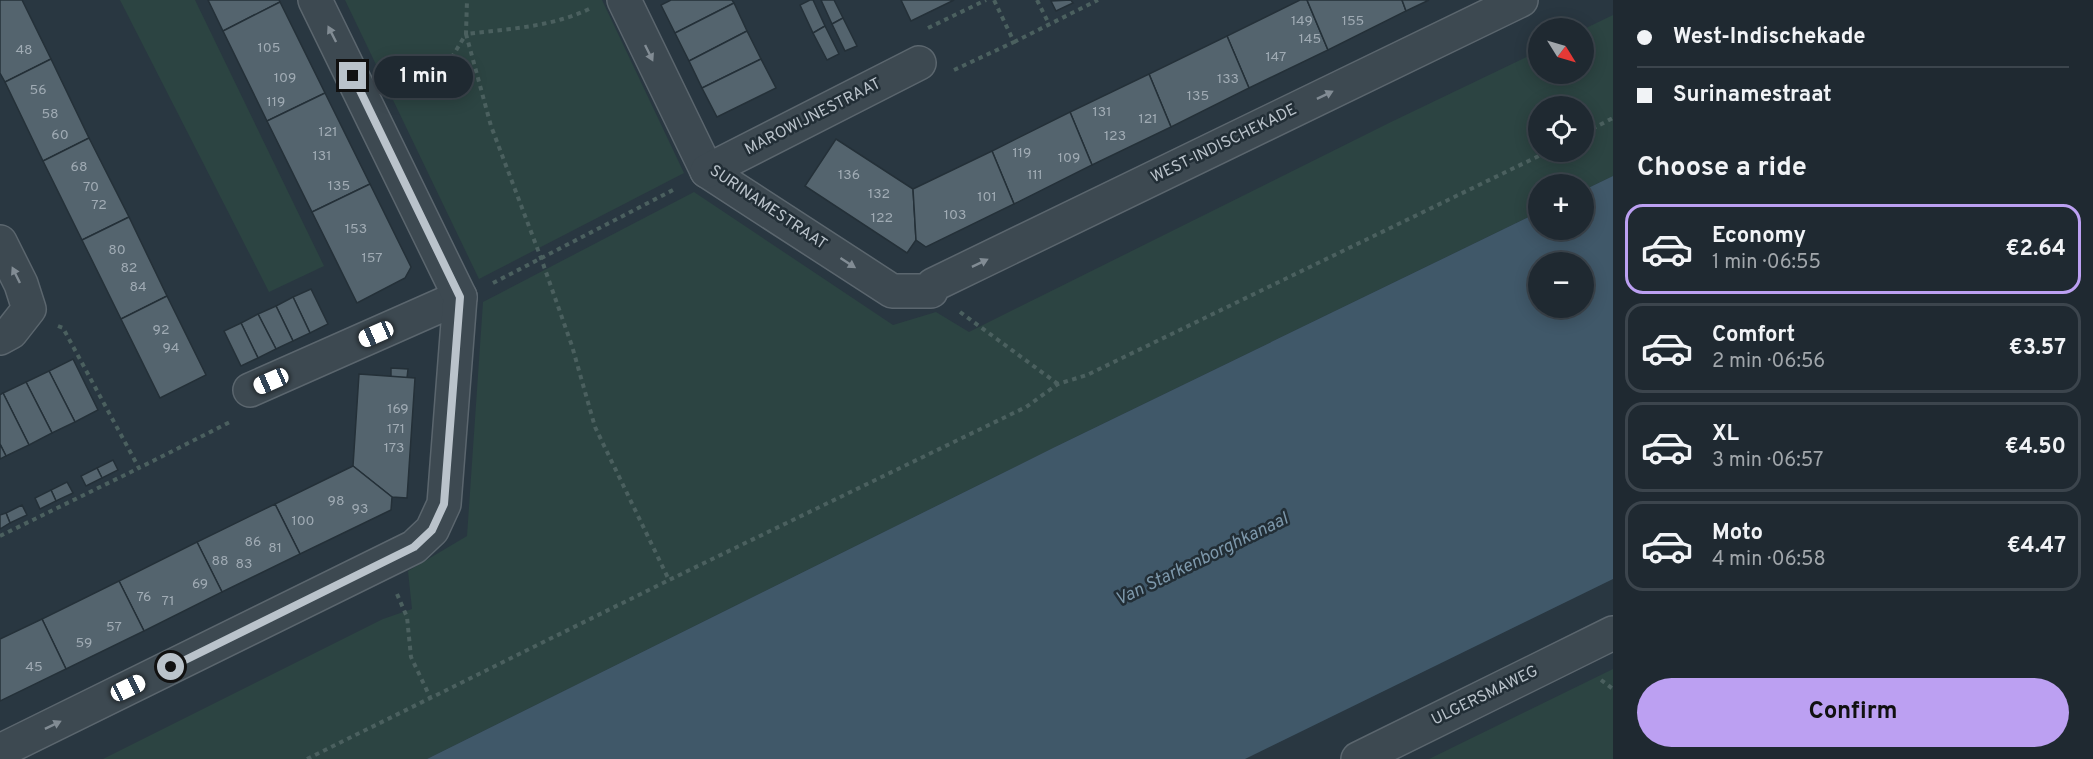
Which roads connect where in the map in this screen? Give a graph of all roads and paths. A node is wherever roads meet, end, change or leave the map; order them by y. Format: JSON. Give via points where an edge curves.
{"nodes":[{"id":1,"x":315,"y":0,"type":"edge"},
{"id":2,"x":467,"y":0,"type":"edge"},
{"id":3,"x":986,"y":0,"type":"edge"},
{"id":4,"x":994,"y":0,"type":"edge"},
{"id":5,"x":1037,"y":0,"type":"edge"},
{"id":6,"x":1098,"y":0,"type":"edge"},
{"id":7,"x":1521,"y":0,"type":"edge"},
{"id":8,"x":610,"y":3,"type":"edge"},
{"id":9,"x":1049,"y":24,"type":"junction"},
{"id":10,"x":466,"y":34,"type":"junction"},
{"id":11,"x":1014,"y":42,"type":"junction"},
{"id":12,"x":919,"y":63,"type":"junction"},
{"id":13,"x":373,"y":115,"type":"junction"},
{"id":14,"x":1613,"y":118,"type":"edge"},
{"id":15,"x":1594,"y":128,"type":"edge"},
{"id":16,"x":1528,"y":161,"type":"edge"},
{"id":17,"x":707,"y":171,"type":"junction"},
{"id":18,"x":0,"y":242,"type":"edge"},
{"id":19,"x":542,"y":258,"type":"junction"},
{"id":20,"x":931,"y":291,"type":"junction"},
{"id":21,"x":460,"y":297,"type":"junction"},
{"id":22,"x":29,"y":309,"type":"junction"},
{"id":23,"x":0,"y":338,"type":"edge"},
{"id":24,"x":1058,"y":384,"type":"junction"},
{"id":25,"x":250,"y":390,"type":"joint"},
{"id":26,"x":139,"y":468,"type":"junction"},
{"id":27,"x":0,"y":536,"type":"edge"},
{"id":28,"x":384,"y":562,"type":"junction"},
{"id":29,"x":669,"y":580,"type":"junction"},
{"id":30,"x":1613,"y":633,"type":"edge"},
{"id":31,"x":430,"y":697,"type":"junction"},
{"id":32,"x":0,"y":751,"type":"edge"},
{"id":33,"x":308,"y":759,"type":"edge"},
{"id":34,"x":1358,"y":759,"type":"edge"}],
"edges":[{"from":13,"to":1,"type":"street","one_way":true},
{"from":2,"to":10,"type":"path"},
{"from":3,"to":12,"type":"path","via":[[920,32]]},
{"from":4,"to":11,"type":"path"},
{"from":5,"to":9,"type":"path"},
{"from":6,"to":9,"type":"path"},
{"from":20,"to":7,"type":"street","name":"WEST-INDISCHEKADE","one_way":true,"via":[[933,285]]},
{"from":8,"to":10,"type":"path","via":[[575,16]]},
{"from":8,"to":17,"type":"street","name":"SURINAMESTRAAT","one_way":true},
{"from":9,"to":11,"type":"path"},
{"from":10,"to":13,"type":"path","via":[[449,62],[429,83]]},
{"from":10,"to":19,"type":"path","via":[[490,126]]},
{"from":11,"to":12,"type":"path","via":[[941,76]]},
{"from":12,"to":17,"type":"street","name":"MAROWIJNESTRAAT"},
{"from":13,"to":21,"type":"street"},
{"from":14,"to":15,"type":"path"},
{"from":16,"to":24,"type":"path","via":[[1087,375]]},
{"from":17,"to":19,"type":"path"},
{"from":17,"to":20,"type":"street","name":"SURINAMESTRAAT","one_way":true,"via":[[892,291]]},
{"from":22,"to":18,"type":"street","one_way":true},
{"from":19,"to":21,"type":"path"},
{"from":19,"to":29,"type":"path","via":[[595,427]]},
{"from":20,"to":24,"type":"path"},
{"from":21,"to":25,"type":"street"},
{"from":21,"to":28,"type":"street","via":[[444,504],[432,530],[414,547]]},
{"from":22,"to":23,"type":"street","via":[[11,332]]},
{"from":22,"to":26,"type":"path","via":[[63,328]]},
{"from":24,"to":29,"type":"path","via":[[1026,407]]},
{"from":25,"to":26,"type":"path","via":[[246,414]]},
{"from":26,"to":27,"type":"path"},
{"from":28,"to":31,"type":"path","via":[[407,616],[411,657]]},
{"from":32,"to":28,"type":"street","one_way":true},
{"from":29,"to":31,"type":"path"},
{"from":30,"to":34,"type":"street","name":"ULGERSMAWEG"},
{"from":31,"to":33,"type":"path"}]}
